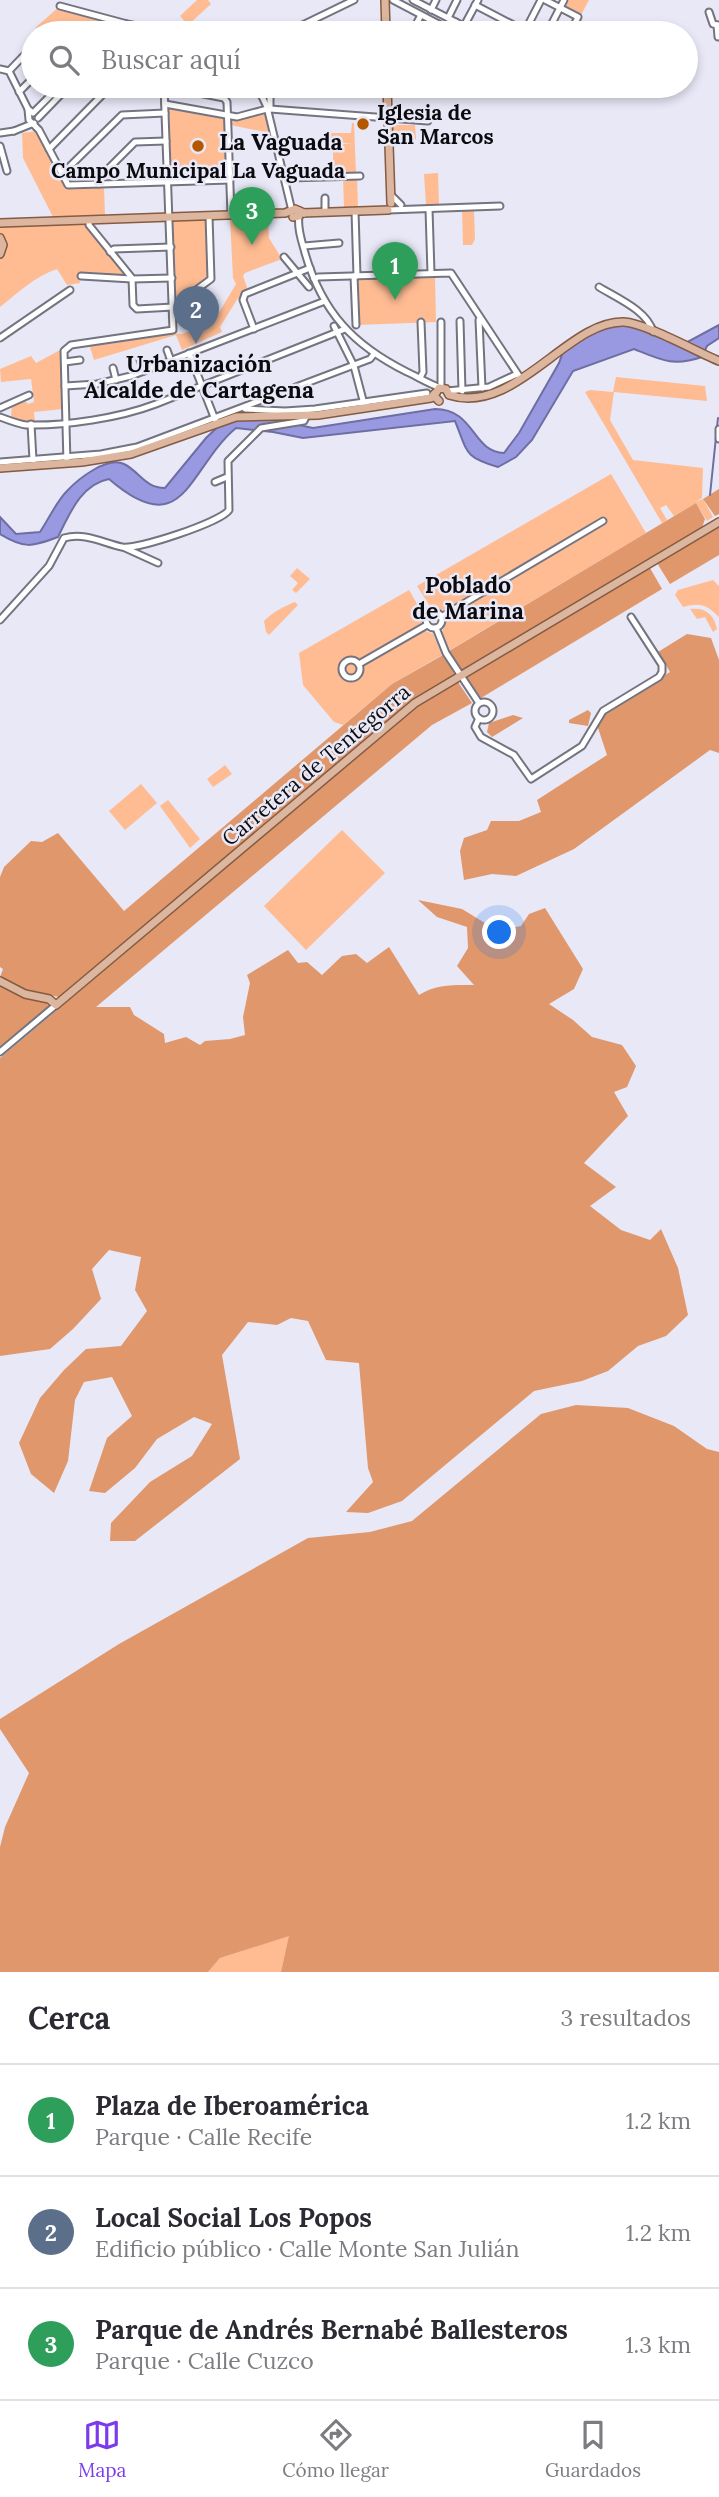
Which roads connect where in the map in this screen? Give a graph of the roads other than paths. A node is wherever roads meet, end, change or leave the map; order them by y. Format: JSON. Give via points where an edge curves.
{"nodes":[{"id":1,"x":354,"y":0,"type":"edge"},
{"id":2,"x":384,"y":0,"type":"edge"},
{"id":3,"x":393,"y":0,"type":"edge"},
{"id":4,"x":412,"y":0,"type":"edge"},
{"id":5,"x":436,"y":0,"type":"edge"},
{"id":6,"x":457,"y":0,"type":"edge"},
{"id":7,"x":543,"y":0,"type":"edge"},
{"id":8,"x":564,"y":0,"type":"edge"},
{"id":9,"x":476,"y":3,"type":"edge"},
{"id":10,"x":60,"y":6,"type":"dead end"},
{"id":11,"x":560,"y":8,"type":"junction"},
{"id":12,"x":431,"y":9,"type":"junction"},
{"id":13,"x":709,"y":12,"type":"dead end"},
{"id":14,"x":421,"y":15,"type":"junction"},
{"id":15,"x":448,"y":18,"type":"junction"},
{"id":16,"x":119,"y":21,"type":"edge"},
{"id":17,"x":311,"y":21,"type":"edge"},
{"id":18,"x":385,"y":21,"type":"edge"},
{"id":19,"x":418,"y":21,"type":"edge"},
{"id":20,"x":432,"y":21,"type":"edge"},
{"id":21,"x":454,"y":21,"type":"edge"},
{"id":22,"x":467,"y":21,"type":"edge"},
{"id":23,"x":506,"y":21,"type":"edge"},
{"id":24,"x":531,"y":21,"type":"edge"},
{"id":25,"x":553,"y":21,"type":"edge"},
{"id":26,"x":576,"y":21,"type":"edge"},
{"id":27,"x":718,"y":25,"type":"edge"},
{"id":28,"x":718,"y":37,"type":"edge"},
{"id":29,"x":21,"y":57,"type":"edge"},
{"id":30,"x":5,"y":71,"type":"edge"},
{"id":31,"x":0,"y":78,"type":"edge"},
{"id":32,"x":19,"y":92,"type":"joint"},
{"id":33,"x":21,"y":96,"type":"edge"},
{"id":34,"x":22,"y":98,"type":"edge"},
{"id":35,"x":49,"y":98,"type":"edge"},
{"id":36,"x":55,"y":98,"type":"edge"},
{"id":37,"x":99,"y":98,"type":"edge"},
{"id":38,"x":164,"y":98,"type":"edge"},
{"id":39,"x":224,"y":98,"type":"edge"},
{"id":40,"x":264,"y":98,"type":"edge"},
{"id":41,"x":271,"y":98,"type":"edge"},
{"id":42,"x":387,"y":98,"type":"edge"},
{"id":43,"x":24,"y":102,"type":"junction"},
{"id":44,"x":164,"y":104,"type":"junction"},
{"id":45,"x":41,"y":106,"type":"junction"},
{"id":46,"x":269,"y":109,"type":"junction"},
{"id":47,"x":165,"y":113,"type":"junction"},
{"id":48,"x":228,"y":116,"type":"junction"},
{"id":49,"x":33,"y":117,"type":"junction"},
{"id":50,"x":388,"y":118,"type":"junction"},
{"id":51,"x":428,"y":121,"type":"dead end"},
{"id":52,"x":17,"y":130,"type":"junction"},
{"id":53,"x":39,"y":130,"type":"junction"},
{"id":54,"x":0,"y":133,"type":"edge"},
{"id":55,"x":166,"y":141,"type":"junction"},
{"id":56,"x":0,"y":146,"type":"edge"},
{"id":57,"x":49,"y":149,"type":"junction"},
{"id":58,"x":7,"y":171,"type":"dead end"},
{"id":59,"x":62,"y":174,"type":"junction"},
{"id":60,"x":360,"y":176,"type":"dead end"},
{"id":61,"x":288,"y":178,"type":"junction"},
{"id":62,"x":230,"y":180,"type":"junction"},
{"id":63,"x":167,"y":182,"type":"junction"},
{"id":64,"x":99,"y":184,"type":"junction"},
{"id":65,"x":325,"y":198,"type":"dead end"},
{"id":66,"x":388,"y":201,"type":"junction"},
{"id":67,"x":500,"y":206,"type":"dead end"},
{"id":68,"x":402,"y":207,"type":"junction"},
{"id":69,"x":429,"y":209,"type":"junction"},
{"id":70,"x":355,"y":211,"type":"junction"},
{"id":71,"x":325,"y":212,"type":"junction"},
{"id":72,"x":231,"y":215,"type":"junction"},
{"id":73,"x":296,"y":215,"type":"junction"},
{"id":74,"x":209,"y":216,"type":"junction"},
{"id":75,"x":168,"y":217,"type":"junction"},
{"id":76,"x":89,"y":220,"type":"junction"},
{"id":77,"x":0,"y":223,"type":"edge"},
{"id":78,"x":0,"y":238,"type":"edge"},
{"id":79,"x":339,"y":243,"type":"dead end"},
{"id":80,"x":304,"y":246,"type":"junction"},
{"id":81,"x":171,"y":247,"type":"junction"},
{"id":82,"x":110,"y":252,"type":"junction"},
{"id":83,"x":0,"y":254,"type":"edge"},
{"id":84,"x":284,"y":257,"type":"dead end"},
{"id":85,"x":310,"y":268,"type":"junction"},
{"id":86,"x":298,"y":273,"type":"junction"},
{"id":87,"x":431,"y":273,"type":"junction"},
{"id":88,"x":81,"y":276,"type":"dead end"},
{"id":89,"x":356,"y":276,"type":"junction"},
{"id":90,"x":172,"y":278,"type":"junction"},
{"id":91,"x":132,"y":279,"type":"junction"},
{"id":92,"x":314,"y":279,"type":"junction"},
{"id":93,"x":309,"y":287,"type":"dead end"},
{"id":94,"x":599,"y":287,"type":"dead end"},
{"id":95,"x":71,"y":290,"type":"dead end"},
{"id":96,"x":325,"y":301,"type":"junction"},
{"id":97,"x":173,"y":307,"type":"junction"},
{"id":98,"x":479,"y":320,"type":"dead end"},
{"id":99,"x":460,"y":321,"type":"dead end"},
{"id":100,"x":441,"y":322,"type":"dead end"},
{"id":101,"x":421,"y":323,"type":"dead end"},
{"id":102,"x":356,"y":325,"type":"dead end"},
{"id":103,"x":334,"y":326,"type":"dead end"},
{"id":104,"x":254,"y":328,"type":"junction"},
{"id":105,"x":345,"y":329,"type":"junction"},
{"id":106,"x":653,"y":332,"type":"junction"},
{"id":107,"x":338,"y":334,"type":"junction"},
{"id":108,"x":0,"y":338,"type":"edge"},
{"id":109,"x":167,"y":350,"type":"dead end"},
{"id":110,"x":189,"y":353,"type":"junction"},
{"id":111,"x":374,"y":354,"type":"junction"},
{"id":112,"x":80,"y":360,"type":"dead end"},
{"id":113,"x":140,"y":360,"type":"dead end"},
{"id":114,"x":171,"y":360,"type":"junction"},
{"id":115,"x":719,"y":361,"type":"edge"},
{"id":116,"x":65,"y":362,"type":"junction"},
{"id":117,"x":354,"y":365,"type":"junction"},
{"id":118,"x":113,"y":368,"type":"dead end"},
{"id":119,"x":144,"y":371,"type":"junction"},
{"id":120,"x":420,"y":378,"type":"junction"},
{"id":121,"x":519,"y":378,"type":"junction"},
{"id":122,"x":116,"y":380,"type":"junction"},
{"id":123,"x":65,"y":386,"type":"junction"},
{"id":124,"x":202,"y":386,"type":"junction"},
{"id":125,"x":482,"y":388,"type":"junction"},
{"id":126,"x":463,"y":391,"type":"junction"},
{"id":127,"x":439,"y":394,"type":"junction"},
{"id":128,"x":29,"y":396,"type":"dead end"},
{"id":129,"x":364,"y":404,"type":"junction"},
{"id":130,"x":0,"y":408,"type":"edge"},
{"id":131,"x":241,"y":409,"type":"junction"},
{"id":132,"x":306,"y":416,"type":"junction"},
{"id":133,"x":0,"y":417,"type":"edge"},
{"id":134,"x":215,"y":421,"type":"junction"},
{"id":135,"x":66,"y":422,"type":"junction"},
{"id":136,"x":31,"y":424,"type":"junction"},
{"id":137,"x":719,"y":430,"type":"edge"},
{"id":138,"x":719,"y":439,"type":"edge"},
{"id":139,"x":67,"y":460,"type":"junction"},
{"id":140,"x":0,"y":462,"type":"edge"},
{"id":141,"x":34,"y":463,"type":"junction"},
{"id":142,"x":0,"y":468,"type":"edge"},
{"id":143,"x":227,"y":477,"type":"junction"},
{"id":144,"x":215,"y":482,"type":"dead end"},
{"id":145,"x":604,"y":521,"type":"dead end"},
{"id":146,"x":719,"y":522,"type":"edge"},
{"id":147,"x":122,"y":547,"type":"junction"},
{"id":148,"x":158,"y":563,"type":"dead end"},
{"id":149,"x":441,"y":617,"type":"junction"},
{"id":150,"x":631,"y":617,"type":"dead end"},
{"id":151,"x":0,"y":620,"type":"edge"},
{"id":152,"x":427,"y":625,"type":"junction"},
{"id":153,"x":436,"y":628,"type":"junction"},
{"id":154,"x":359,"y":664,"type":"dead end"},
{"id":155,"x":460,"y":676,"type":"junction"},
{"id":156,"x":478,"y":703,"type":"junction"},
{"id":157,"x":479,"y":718,"type":"junction"},
{"id":158,"x":0,"y":981,"type":"edge"},
{"id":159,"x":56,"y":1005,"type":"junction"},
{"id":160,"x":0,"y":1052,"type":"edge"}],
"edges":[{"from":1,"to":17,"type":"street"},
{"from":2,"to":18,"type":"main road"},
{"from":3,"to":14,"type":"street"},
{"from":4,"to":12,"type":"street"},
{"from":5,"to":12,"type":"street"},
{"from":6,"to":15,"type":"street"},
{"from":7,"to":11,"type":"street"},
{"from":7,"to":24,"type":"street"},
{"from":8,"to":11,"type":"street"},
{"from":9,"to":22,"type":"street"},
{"from":9,"to":23,"type":"street"},
{"from":10,"to":16,"type":"street"},
{"from":11,"to":25,"type":"street"},
{"from":11,"to":26,"type":"street","via":[[578,17]]},
{"from":12,"to":15,"type":"street"},
{"from":13,"to":27,"type":"street","via":[[713,24]]},
{"from":14,"to":19,"type":"street"},
{"from":14,"to":20,"type":"street"},
{"from":15,"to":21,"type":"street"},
{"from":27,"to":28,"type":"street"},
{"from":29,"to":30,"type":"street"},
{"from":30,"to":31,"type":"street"},
{"from":30,"to":32,"type":"street"},
{"from":32,"to":33,"type":"street"},
{"from":34,"to":43,"type":"street"},
{"from":35,"to":45,"type":"street"},
{"from":36,"to":49,"type":"street"},
{"from":37,"to":57,"type":"street"},
{"from":38,"to":44,"type":"street"},
{"from":39,"to":48,"type":"street"},
{"from":40,"to":46,"type":"street"},
{"from":41,"to":46,"type":"street"},
{"from":42,"to":50,"type":"main road"},
{"from":43,"to":45,"type":"street","via":[[31,108]]},
{"from":43,"to":49,"type":"street"},
{"from":44,"to":47,"type":"street"},
{"from":44,"to":48,"type":"street"},
{"from":45,"to":49,"type":"street"},
{"from":46,"to":48,"type":"street"},
{"from":46,"to":50,"type":"street"},
{"from":46,"to":61,"type":"street"},
{"from":46,"to":73,"type":"street"},
{"from":47,"to":55,"type":"street"},
{"from":47,"to":59,"type":"street","via":[[122,115]]},
{"from":48,"to":62,"type":"street"},
{"from":49,"to":52,"type":"street"},
{"from":49,"to":53,"type":"street"},
{"from":50,"to":51,"type":"street"},
{"from":50,"to":66,"type":"main road"},
{"from":52,"to":53,"type":"street"},
{"from":52,"to":54,"type":"street"},
{"from":53,"to":57,"type":"street"},
{"from":55,"to":63,"type":"street"},
{"from":55,"to":64,"type":"street","via":[[135,142],[98,179]]},
{"from":56,"to":58,"type":"street"},
{"from":57,"to":59,"type":"street"},
{"from":59,"to":64,"type":"street","via":[[68,185]]},
{"from":60,"to":61,"type":"street"},
{"from":61,"to":73,"type":"street"},
{"from":62,"to":63,"type":"street"},
{"from":62,"to":72,"type":"street"},
{"from":63,"to":64,"type":"street"},
{"from":63,"to":75,"type":"street"},
{"from":65,"to":71,"type":"street"},
{"from":66,"to":68,"type":"street"},
{"from":66,"to":68,"type":"street"},
{"from":66,"to":70,"type":"main road","via":[[375,211]]},
{"from":67,"to":69,"type":"street"},
{"from":68,"to":69,"type":"street"},
{"from":69,"to":87,"type":"street"},
{"from":70,"to":71,"type":"main road"},
{"from":70,"to":89,"type":"street"},
{"from":71,"to":73,"type":"main road"},
{"from":72,"to":73,"type":"main road"},
{"from":72,"to":74,"type":"main road"},
{"from":73,"to":80,"type":"street"},
{"from":74,"to":75,"type":"main road"},
{"from":74,"to":97,"type":"street","via":[[211,279]]},
{"from":75,"to":76,"type":"main road"},
{"from":75,"to":81,"type":"street"},
{"from":76,"to":77,"type":"main road"},
{"from":76,"to":82,"type":"street"},
{"from":78,"to":83,"type":"main road"},
{"from":79,"to":80,"type":"street"},
{"from":80,"to":85,"type":"street"},
{"from":81,"to":82,"type":"street"},
{"from":81,"to":90,"type":"street"},
{"from":82,"to":91,"type":"street"},
{"from":84,"to":86,"type":"street"},
{"from":85,"to":86,"type":"street"},
{"from":85,"to":92,"type":"street"},
{"from":86,"to":93,"type":"street"},
{"from":86,"to":104,"type":"street","via":[[245,294]]},
{"from":87,"to":89,"type":"street"},
{"from":87,"to":121,"type":"street","via":[[451,273]]},
{"from":88,"to":91,"type":"street"},
{"from":89,"to":92,"type":"street"},
{"from":89,"to":102,"type":"street"},
{"from":90,"to":91,"type":"street"},
{"from":90,"to":97,"type":"street"},
{"from":91,"to":97,"type":"street","via":[[136,309]]},
{"from":92,"to":96,"type":"street"},
{"from":94,"to":106,"type":"street","via":[[638,312],[651,323]]},
{"from":95,"to":108,"type":"street"},
{"from":96,"to":104,"type":"street"},
{"from":96,"to":105,"type":"street"},
{"from":97,"to":116,"type":"street","via":[[173,330],[71,345],[64,351]]},
{"from":98,"to":125,"type":"street"},
{"from":99,"to":126,"type":"street"},
{"from":100,"to":127,"type":"street"},
{"from":101,"to":120,"type":"street"},
{"from":103,"to":107,"type":"street"},
{"from":104,"to":110,"type":"street"},
{"from":105,"to":107,"type":"street"},
{"from":105,"to":111,"type":"street"},
{"from":106,"to":115,"type":"main road"},
{"from":106,"to":121,"type":"main road","via":[[628,323],[608,324]]},
{"from":107,"to":117,"type":"street"},
{"from":107,"to":124,"type":"street"},
{"from":109,"to":114,"type":"street"},
{"from":110,"to":114,"type":"street"},
{"from":110,"to":124,"type":"street"},
{"from":111,"to":117,"type":"street"},
{"from":111,"to":120,"type":"street"},
{"from":112,"to":116,"type":"street"},
{"from":113,"to":119,"type":"street"},
{"from":114,"to":119,"type":"street"},
{"from":116,"to":123,"type":"street"},
{"from":117,"to":129,"type":"street"},
{"from":117,"to":131,"type":"street"},
{"from":118,"to":122,"type":"street"},
{"from":119,"to":122,"type":"street"},
{"from":120,"to":127,"type":"street"},
{"from":121,"to":125,"type":"street"},
{"from":121,"to":127,"type":"main road","via":[[498,391],[456,397]]},
{"from":121,"to":127,"type":"main road","via":[[498,394],[479,399]]},
{"from":122,"to":123,"type":"street"},
{"from":123,"to":135,"type":"street"},
{"from":124,"to":134,"type":"street"},
{"from":124,"to":135,"type":"street","via":[[124,414]]},
{"from":125,"to":126,"type":"street"},
{"from":126,"to":127,"type":"street"},
{"from":127,"to":129,"type":"street"},
{"from":127,"to":129,"type":"main road","via":[[393,404]]},
{"from":128,"to":130,"type":"street"},
{"from":129,"to":131,"type":"street","via":[[294,411]]},
{"from":129,"to":132,"type":"main road"},
{"from":131,"to":134,"type":"street"},
{"from":132,"to":134,"type":"main road"},
{"from":132,"to":143,"type":"street","via":[[304,421],[259,430],[228,461]]},
{"from":133,"to":136,"type":"street"},
{"from":134,"to":139,"type":"main road","via":[[138,453]]},
{"from":135,"to":136,"type":"street"},
{"from":135,"to":139,"type":"street"},
{"from":136,"to":141,"type":"street"},
{"from":137,"to":138,"type":"street"},
{"from":139,"to":141,"type":"main road"},
{"from":140,"to":141,"type":"street"},
{"from":141,"to":142,"type":"main road"},
{"from":143,"to":144,"type":"street"},
{"from":143,"to":147,"type":"street","via":[[226,514]]},
{"from":145,"to":149,"type":"street"},
{"from":146,"to":155,"type":"main road","name":"Carretera de Tentegorra"},
{"from":147,"to":148,"type":"street"},
{"from":147,"to":151,"type":"street","via":[[95,539],[64,538],[49,566]]},
{"from":149,"to":152,"type":"street","via":[[429,614]]},
{"from":149,"to":153,"type":"street"},
{"from":150,"to":157,"type":"street","via":[[662,672],[603,711],[578,750],[531,779],[514,755],[478,735]]},
{"from":152,"to":153,"type":"street"},
{"from":152,"to":154,"type":"street"},
{"from":153,"to":155,"type":"street"},
{"from":155,"to":156,"type":"street"},
{"from":155,"to":159,"type":"main road","name":"Carretera de Tentegorra","via":[[412,706]]},
{"from":156,"to":157,"type":"street","via":[[475,712]]},
{"from":156,"to":157,"type":"street","via":[[489,704],[493,712],[488,719]]},
{"from":158,"to":159,"type":"main road"},
{"from":159,"to":160,"type":"street","name":"Carretera de Tentegorra"}]}
